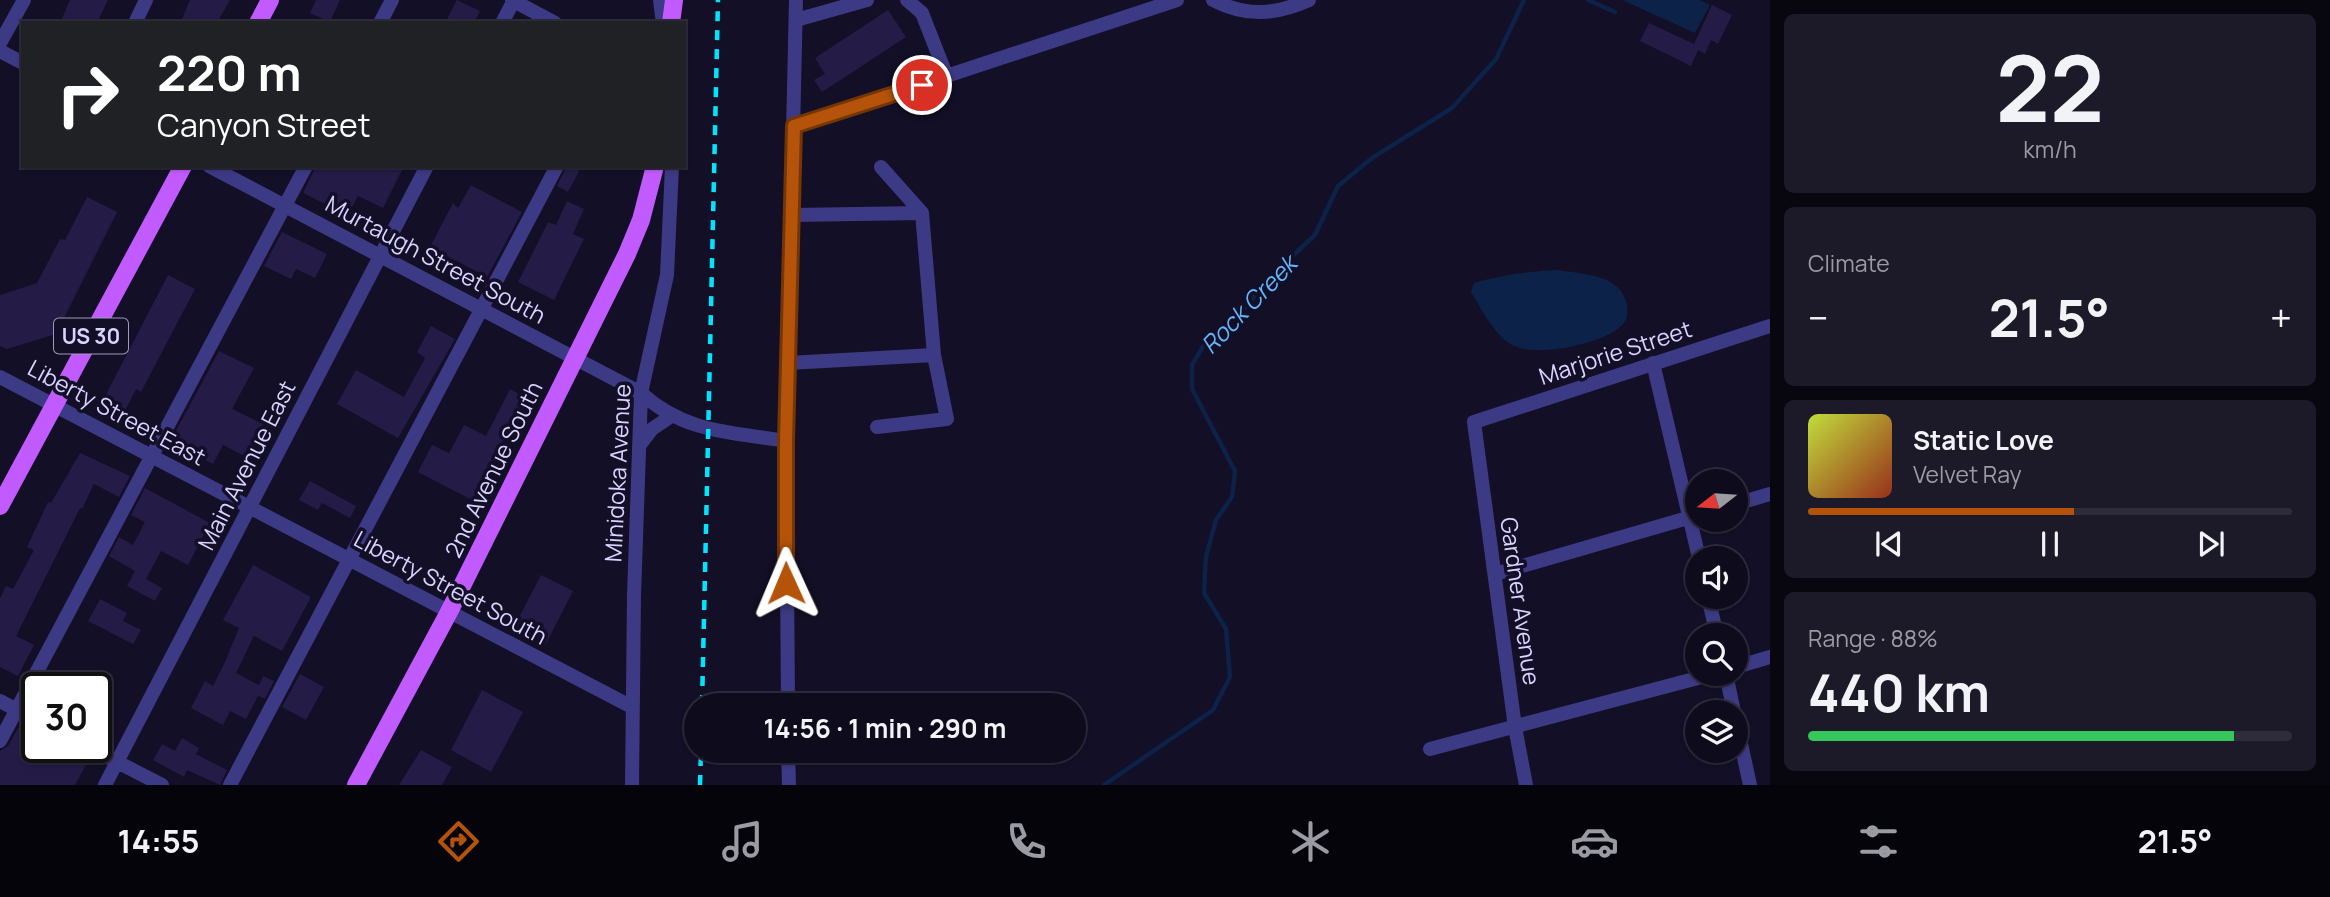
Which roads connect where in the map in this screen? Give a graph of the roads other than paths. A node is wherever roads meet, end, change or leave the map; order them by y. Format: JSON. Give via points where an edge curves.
{"nodes":[{"id":1,"x":24,"y":0,"type":"edge"},
{"id":2,"x":146,"y":0,"type":"edge"},
{"id":3,"x":270,"y":0,"type":"edge"},
{"id":4,"x":392,"y":0,"type":"edge"},
{"id":5,"x":514,"y":0,"type":"edge"},
{"id":6,"x":662,"y":0,"type":"edge"},
{"id":7,"x":674,"y":0,"type":"edge"},
{"id":8,"x":796,"y":0,"type":"edge"},
{"id":9,"x":867,"y":0,"type":"edge"},
{"id":10,"x":907,"y":0,"type":"edge"},
{"id":11,"x":1177,"y":0,"type":"edge"},
{"id":12,"x":1213,"y":0,"type":"edge"},
{"id":13,"x":1309,"y":0,"type":"edge"},
{"id":14,"x":796,"y":20,"type":"junction"},
{"id":15,"x":136,"y":21,"type":"edge"},
{"id":16,"x":259,"y":21,"type":"edge"},
{"id":17,"x":381,"y":21,"type":"edge"},
{"id":18,"x":503,"y":21,"type":"edge"},
{"id":19,"x":551,"y":21,"type":"edge"},
{"id":20,"x":663,"y":21,"type":"edge"},
{"id":21,"x":671,"y":21,"type":"edge"},
{"id":22,"x":0,"y":43,"type":"edge"},
{"id":23,"x":0,"y":51,"type":"edge"},
{"id":24,"x":21,"y":62,"type":"edge"},
{"id":25,"x":947,"y":77,"type":"junction"},
{"id":26,"x":794,"y":126,"type":"junction"},
{"id":27,"x":881,"y":167,"type":"dead end"},
{"id":28,"x":182,"y":168,"type":"edge"},
{"id":29,"x":213,"y":168,"type":"edge"},
{"id":30,"x":305,"y":168,"type":"edge"},
{"id":31,"x":426,"y":168,"type":"edge"},
{"id":32,"x":556,"y":168,"type":"edge"},
{"id":33,"x":654,"y":168,"type":"edge"},
{"id":34,"x":672,"y":168,"type":"edge"},
{"id":35,"x":286,"y":206,"type":"junction"},
{"id":36,"x":922,"y":213,"type":"junction"},
{"id":37,"x":792,"y":215,"type":"junction"},
{"id":38,"x":381,"y":255,"type":"junction"},
{"id":39,"x":483,"y":312,"type":"junction"},
{"id":40,"x":1770,"y":326,"type":"edge"},
{"id":41,"x":934,"y":355,"type":"junction"},
{"id":42,"x":575,"y":358,"type":"junction"},
{"id":43,"x":788,"y":363,"type":"junction"},
{"id":44,"x":1653,"y":363,"type":"junction"},
{"id":45,"x":0,"y":377,"type":"edge"},
{"id":46,"x":641,"y":393,"type":"junction"},
{"id":47,"x":53,"y":405,"type":"junction"},
{"id":48,"x":670,"y":417,"type":"junction"},
{"id":49,"x":1475,"y":422,"type":"joint"},
{"id":50,"x":877,"y":427,"type":"dead end"},
{"id":51,"x":786,"y":441,"type":"junction"},
{"id":52,"x":639,"y":446,"type":"junction"},
{"id":53,"x":152,"y":457,"type":"junction"},
{"id":54,"x":1685,"y":485,"type":"edge"},
{"id":55,"x":1770,"y":494,"type":"edge"},
{"id":56,"x":1748,"y":500,"type":"edge"},
{"id":57,"x":0,"y":506,"type":"edge"},
{"id":58,"x":250,"y":507,"type":"junction"},
{"id":59,"x":1685,"y":518,"type":"edge"},
{"id":60,"x":349,"y":559,"type":"junction"},
{"id":61,"x":1495,"y":574,"type":"junction"},
{"id":62,"x":449,"y":612,"type":"junction"},
{"id":63,"x":1770,"y":657,"type":"edge"},
{"id":64,"x":1748,"y":663,"type":"edge"},
{"id":65,"x":1685,"y":681,"type":"edge"},
{"id":66,"x":788,"y":693,"type":"edge"},
{"id":67,"x":0,"y":701,"type":"edge"},
{"id":68,"x":632,"y":707,"type":"junction"},
{"id":69,"x":16,"y":710,"type":"junction"},
{"id":70,"x":21,"y":713,"type":"edge"},
{"id":71,"x":1515,"y":727,"type":"junction"},
{"id":72,"x":0,"y":741,"type":"edge"},
{"id":73,"x":1430,"y":749,"type":"dead end"},
{"id":74,"x":112,"y":760,"type":"edge"},
{"id":75,"x":117,"y":763,"type":"junction"},
{"id":76,"x":788,"y":763,"type":"edge"},
{"id":77,"x":1745,"y":763,"type":"edge"},
{"id":78,"x":106,"y":785,"type":"edge"},
{"id":79,"x":162,"y":785,"type":"edge"},
{"id":80,"x":230,"y":785,"type":"edge"},
{"id":81,"x":356,"y":785,"type":"edge"},
{"id":82,"x":632,"y":785,"type":"edge"},
{"id":83,"x":789,"y":785,"type":"edge"},
{"id":84,"x":1527,"y":785,"type":"edge"},
{"id":85,"x":1750,"y":785,"type":"edge"}],
"edges":[{"from":1,"to":22,"type":"street"},
{"from":2,"to":15,"type":"street"},
{"from":3,"to":16,"type":"main road"},
{"from":4,"to":17,"type":"street"},
{"from":5,"to":18,"type":"street"},
{"from":5,"to":19,"type":"street"},
{"from":6,"to":20,"type":"main road"},
{"from":7,"to":21,"type":"main road"},
{"from":8,"to":14,"type":"street"},
{"from":9,"to":14,"type":"street"},
{"from":10,"to":25,"type":"street","via":[[922,13]]},
{"from":11,"to":25,"type":"street"},
{"from":12,"to":13,"type":"street","via":[[1248,14],[1270,13]]},
{"from":14,"to":26,"type":"street"},
{"from":23,"to":24,"type":"street"},
{"from":25,"to":26,"type":"street"},
{"from":26,"to":37,"type":"street"},
{"from":27,"to":36,"type":"street"},
{"from":28,"to":47,"type":"main road","number":"US 30"},
{"from":29,"to":35,"type":"street","name":"Murtaugh Street South"},
{"from":30,"to":35,"type":"street"},
{"from":31,"to":38,"type":"street","name":"Main Avenue East"},
{"from":32,"to":39,"type":"street"},
{"from":33,"to":42,"type":"main road","name":"2nd Avenue South","via":[[627,254]]},
{"from":34,"to":46,"type":"street","name":"Minidoka Avenue","via":[[667,275]]},
{"from":35,"to":38,"type":"street","name":"Murtaugh Street South"},
{"from":35,"to":53,"type":"street"},
{"from":36,"to":37,"type":"street"},
{"from":36,"to":41,"type":"street"},
{"from":37,"to":43,"type":"street"},
{"from":38,"to":39,"type":"street","name":"Murtaugh Street South"},
{"from":38,"to":58,"type":"street","name":"Main Avenue East"},
{"from":39,"to":42,"type":"street","name":"Murtaugh Street South"},
{"from":39,"to":60,"type":"street"},
{"from":40,"to":44,"type":"street","name":"Marjorie Street"},
{"from":41,"to":43,"type":"street"},
{"from":41,"to":50,"type":"street","via":[[947,419]]},
{"from":42,"to":46,"type":"street","name":"Murtaugh Street South"},
{"from":42,"to":62,"type":"main road","name":"2nd Avenue South"},
{"from":43,"to":51,"type":"street"},
{"from":44,"to":49,"type":"street","name":"Marjorie Street"},
{"from":44,"to":54,"type":"street"},
{"from":45,"to":47,"type":"street","name":"Liberty Street East"},
{"from":46,"to":48,"type":"street","name":"Murtaugh Street South"},
{"from":46,"to":52,"type":"street","name":"Minidoka Avenue"},
{"from":47,"to":53,"type":"street","name":"Liberty Street East"},
{"from":47,"to":57,"type":"main road","number":"US 30"},
{"from":48,"to":51,"type":"street","via":[[709,430]]},
{"from":48,"to":52,"type":"street","via":[[652,429]]},
{"from":49,"to":61,"type":"street","name":"Gardner Avenue"},
{"from":51,"to":66,"type":"street"},
{"from":52,"to":68,"type":"street","name":"Minidoka Avenue"},
{"from":53,"to":58,"type":"street","name":"Liberty Street East"},
{"from":53,"to":69,"type":"street"},
{"from":55,"to":56,"type":"street"},
{"from":58,"to":60,"type":"street","name":"Liberty Street South"},
{"from":58,"to":75,"type":"street","name":"Main Avenue East"},
{"from":59,"to":61,"type":"street"},
{"from":60,"to":62,"type":"street","name":"Liberty Street South"},
{"from":60,"to":80,"type":"street"},
{"from":61,"to":71,"type":"street","name":"Gardner Avenue"},
{"from":62,"to":68,"type":"street","name":"Liberty Street South"},
{"from":62,"to":81,"type":"main road","name":"2nd Avenue South"},
{"from":63,"to":64,"type":"street"},
{"from":65,"to":71,"type":"street"},
{"from":67,"to":69,"type":"street"},
{"from":68,"to":82,"type":"street","name":"Minidoka Avenue"},
{"from":69,"to":70,"type":"street"},
{"from":69,"to":72,"type":"street"},
{"from":71,"to":73,"type":"street"},
{"from":71,"to":84,"type":"street","name":"Gardner Avenue"},
{"from":74,"to":75,"type":"street"},
{"from":75,"to":78,"type":"street","name":"Main Avenue East"},
{"from":75,"to":79,"type":"street"},
{"from":76,"to":83,"type":"street"},
{"from":77,"to":85,"type":"street"}]}
